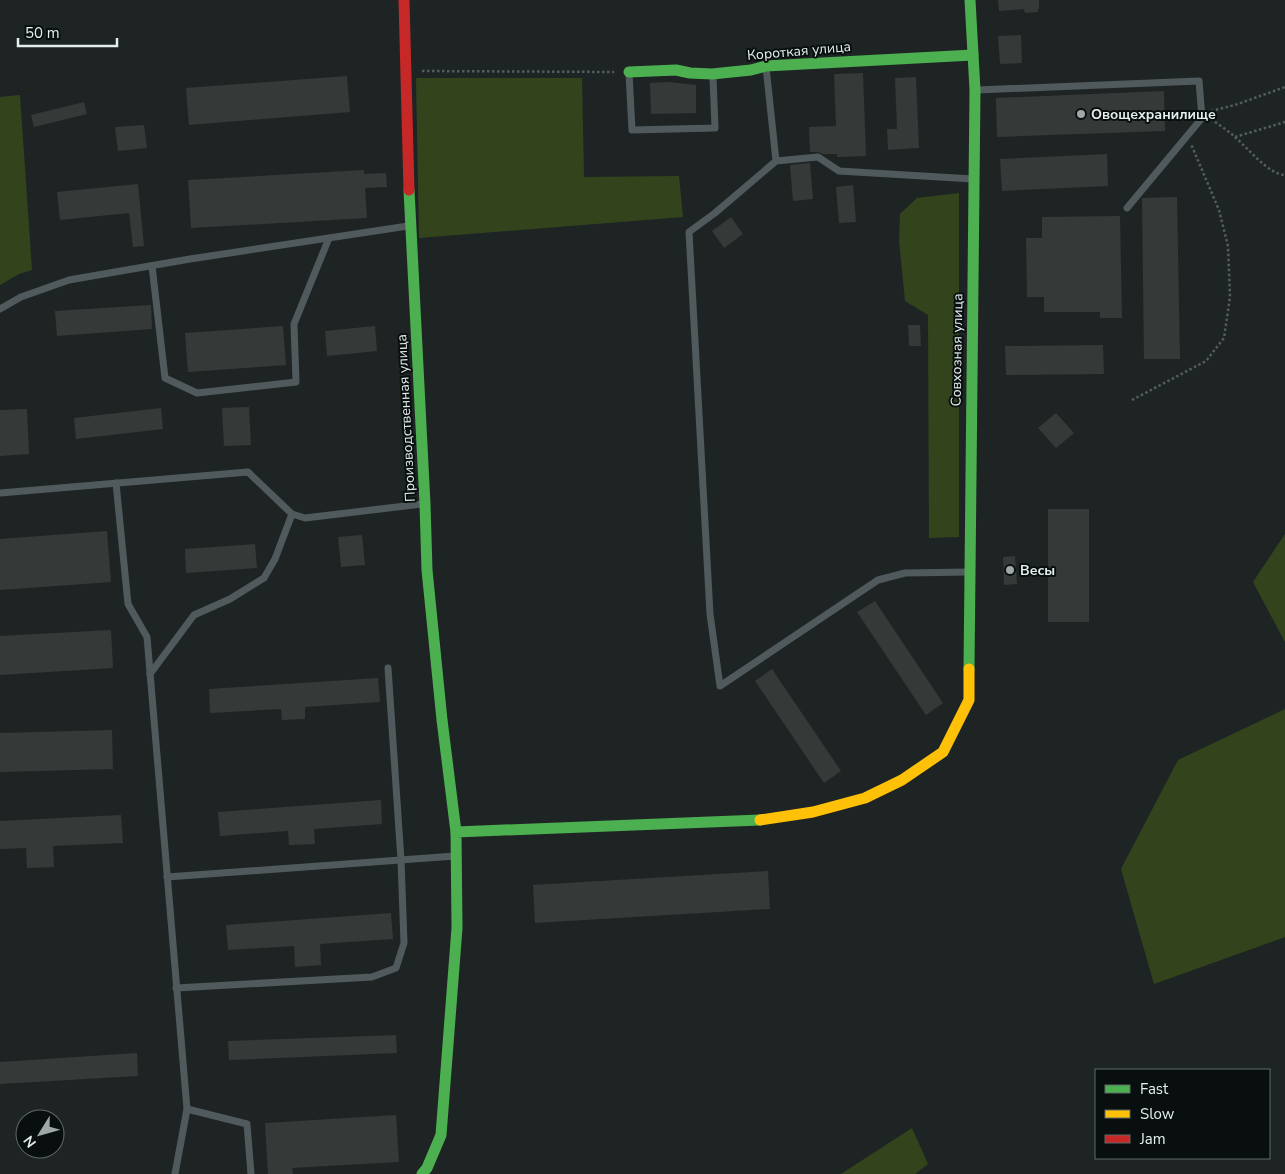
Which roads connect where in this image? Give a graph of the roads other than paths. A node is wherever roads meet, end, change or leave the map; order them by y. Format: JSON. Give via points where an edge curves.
{"nodes":[{"id":1,"x":404,"y":0,"type":"edge"},
{"id":2,"x":970,"y":0,"type":"edge"},
{"id":3,"x":973,"y":55,"type":"junction"},
{"id":4,"x":766,"y":66,"type":"junction"},
{"id":5,"x":629,"y":72,"type":"joint"},
{"id":6,"x":712,"y":74,"type":"junction"},
{"id":7,"x":975,"y":90,"type":"junction"},
{"id":8,"x":776,"y":161,"type":"junction"},
{"id":9,"x":974,"y":179,"type":"junction"},
{"id":10,"x":1127,"y":208,"type":"dead end"},
{"id":11,"x":410,"y":226,"type":"junction"},
{"id":12,"x":329,"y":238,"type":"junction"},
{"id":13,"x":152,"y":266,"type":"junction"},
{"id":14,"x":0,"y":309,"type":"edge"},
{"id":15,"x":116,"y":483,"type":"junction"},
{"id":16,"x":0,"y":493,"type":"edge"},
{"id":17,"x":425,"y":504,"type":"junction"},
{"id":18,"x":292,"y":514,"type":"junction"},
{"id":19,"x":970,"y":572,"type":"junction"},
{"id":20,"x":388,"y":668,"type":"dead end"},
{"id":21,"x":150,"y":674,"type":"junction"},
{"id":22,"x":456,"y":832,"type":"junction"},
{"id":23,"x":456,"y":856,"type":"junction"},
{"id":24,"x":401,"y":860,"type":"junction"},
{"id":25,"x":167,"y":877,"type":"junction"},
{"id":26,"x":176,"y":988,"type":"junction"},
{"id":27,"x":186,"y":1109,"type":"junction"},
{"id":28,"x":175,"y":1174,"type":"edge"},
{"id":29,"x":251,"y":1174,"type":"edge"},
{"id":30,"x":422,"y":1174,"type":"edge"}],
"edges":[{"from":1,"to":11,"type":"street","name":"Производственная улица"},
{"from":2,"to":3,"type":"street","name":"Совхозная улица"},
{"from":3,"to":4,"type":"street","name":"Короткая улица"},
{"from":3,"to":7,"type":"street","name":"Совхозная улица"},
{"from":4,"to":6,"type":"street","name":"Короткая улица"},
{"from":4,"to":8,"type":"lane"},
{"from":5,"to":6,"type":"street","name":"Короткая улица","via":[[676,70]]},
{"from":5,"to":6,"type":"lane","via":[[632,130],[715,128]]},
{"from":7,"to":9,"type":"street","name":"Совхозная улица"},
{"from":7,"to":10,"type":"lane","via":[[1199,81],[1202,118]]},
{"from":8,"to":9,"type":"lane","via":[[818,158],[839,171]]},
{"from":8,"to":19,"type":"lane","via":[[689,232],[710,614],[720,686],[878,580],[904,573]]},
{"from":9,"to":19,"type":"street","name":"Совхозная улица"},
{"from":11,"to":12,"type":"lane"},
{"from":11,"to":17,"type":"street","name":"Производственная улица"},
{"from":12,"to":13,"type":"lane"},
{"from":12,"to":13,"type":"lane","via":[[294,324],[296,382],[197,394],[165,378]]},
{"from":13,"to":14,"type":"lane","via":[[69,280],[21,297]]},
{"from":15,"to":16,"type":"lane"},
{"from":15,"to":18,"type":"lane","via":[[248,472]]},
{"from":15,"to":21,"type":"lane","via":[[128,604],[147,637]]},
{"from":17,"to":18,"type":"lane","via":[[305,518]]},
{"from":17,"to":22,"type":"street","name":"Производственная улица","via":[[427,570]]},
{"from":18,"to":21,"type":"lane","via":[[264,578],[194,615]]},
{"from":19,"to":22,"type":"street","name":"Совхозная улица","via":[[969,700],[943,752],[902,780],[865,798],[813,812],[756,821]]},
{"from":20,"to":24,"type":"lane"},
{"from":21,"to":25,"type":"lane"},
{"from":22,"to":23,"type":"street","name":"Производственная улица"},
{"from":23,"to":24,"type":"lane"},
{"from":23,"to":30,"type":"street","name":"Производственная улица","via":[[457,928],[441,1136]]},
{"from":24,"to":25,"type":"lane"},
{"from":24,"to":26,"type":"lane","via":[[404,943],[396,968],[372,977]]},
{"from":25,"to":26,"type":"lane"},
{"from":26,"to":27,"type":"lane"},
{"from":27,"to":28,"type":"lane"},
{"from":27,"to":29,"type":"lane","via":[[247,1124]]}]}
